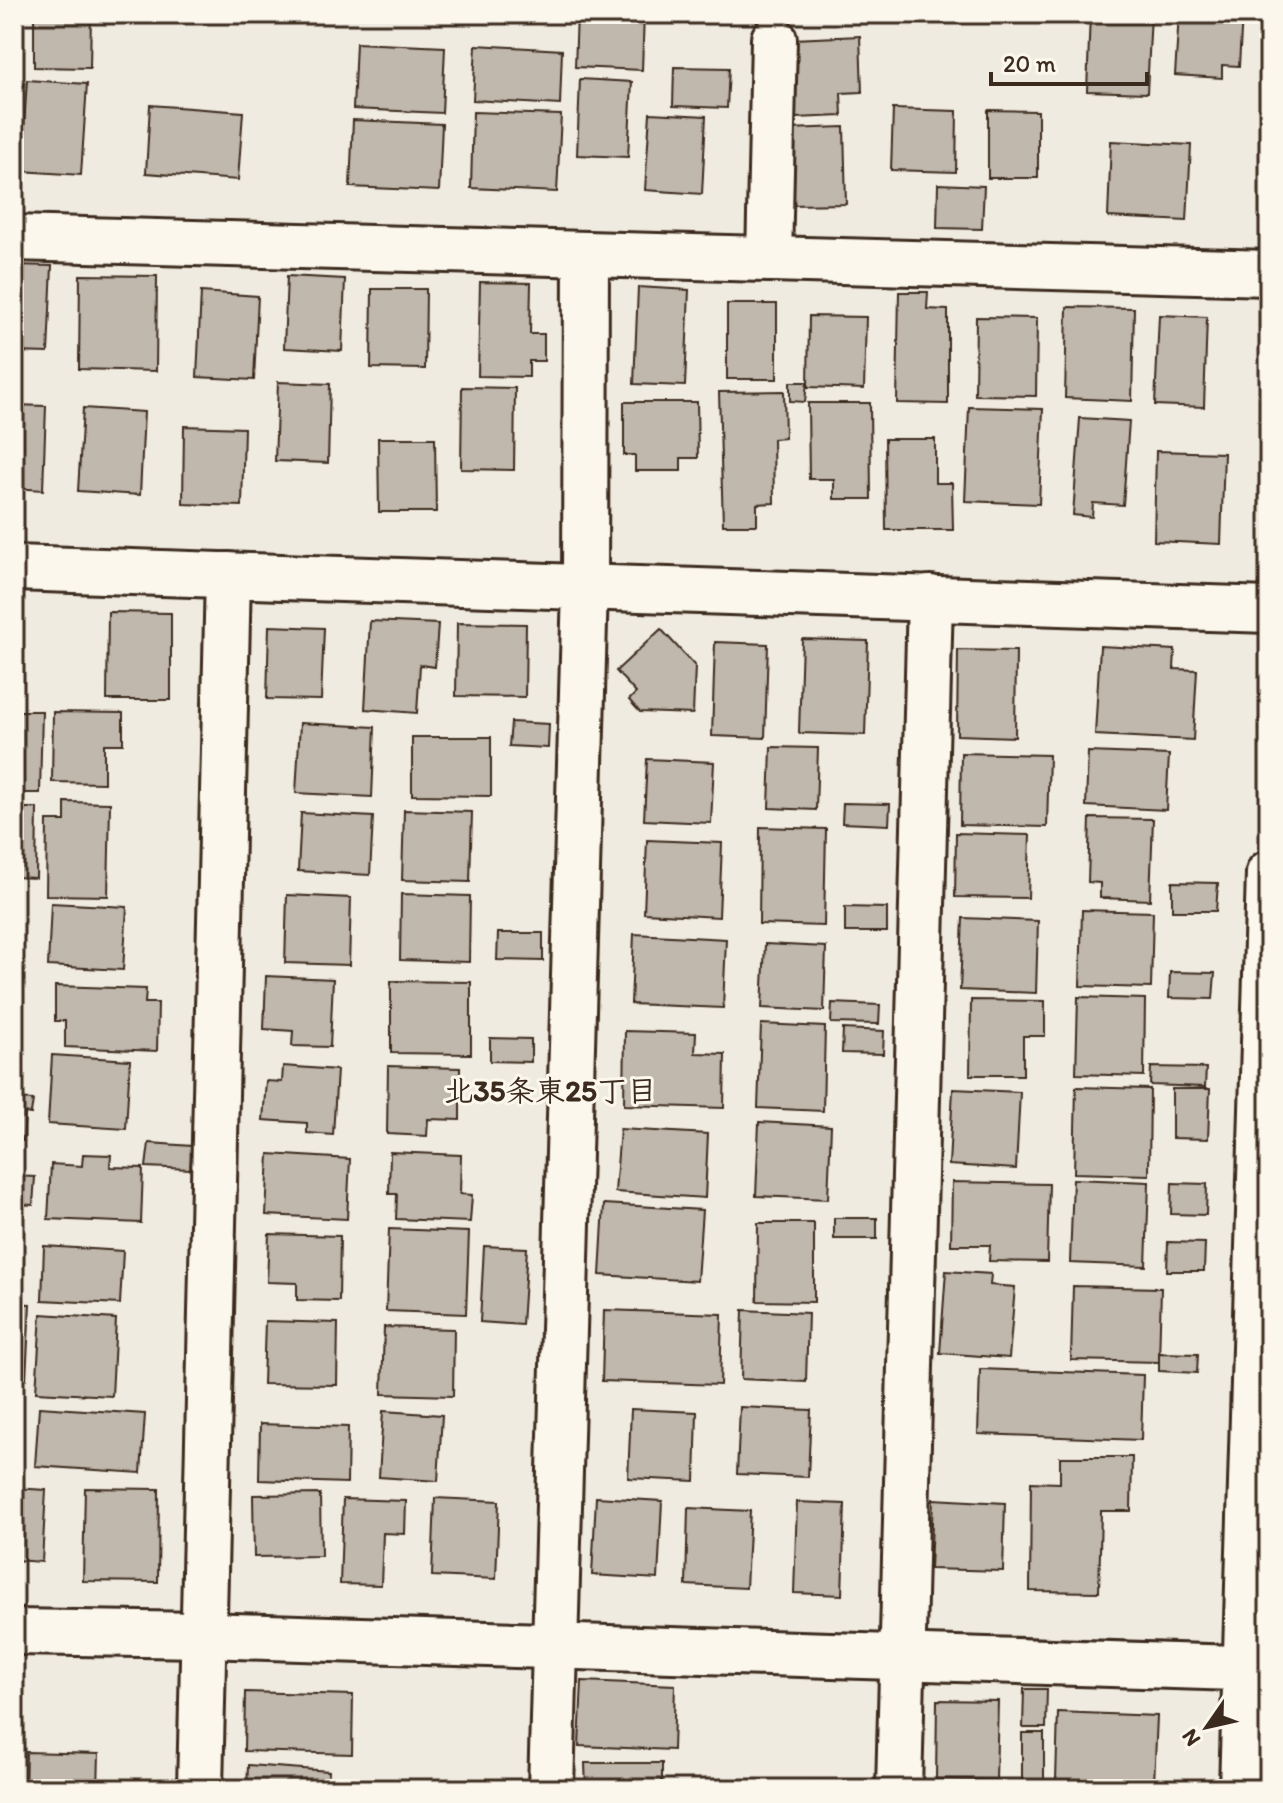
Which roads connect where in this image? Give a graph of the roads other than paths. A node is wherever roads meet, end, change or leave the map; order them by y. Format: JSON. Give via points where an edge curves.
{"nodes":[{"id":1,"x":774,"y":39,"type":"dead end"},
{"id":2,"x":14,"y":238,"type":"edge"},
{"id":3,"x":586,"y":254,"type":"junction"},
{"id":4,"x":769,"y":259,"type":"junction"},
{"id":5,"x":1269,"y":273,"type":"edge"},
{"id":6,"x":14,"y":568,"type":"edge"},
{"id":7,"x":228,"y":575,"type":"junction"},
{"id":8,"x":585,"y":587,"type":"junction"},
{"id":9,"x":930,"y":598,"type":"junction"},
{"id":10,"x":1269,"y":610,"type":"edge"},
{"id":11,"x":1269,"y":873,"type":"edge"},
{"id":12,"x":14,"y":1632,"type":"edge"},
{"id":13,"x":204,"y":1635,"type":"junction"},
{"id":14,"x":555,"y":1646,"type":"junction"},
{"id":15,"x":902,"y":1658,"type":"junction"},
{"id":16,"x":1257,"y":1668,"type":"edge"},
{"id":17,"x":200,"y":1789,"type":"edge"},
{"id":18,"x":551,"y":1789,"type":"edge"},
{"id":19,"x":899,"y":1789,"type":"edge"},
{"id":20,"x":1242,"y":1789,"type":"edge"}],
"edges":[{"from":1,"to":4,"type":"street"},
{"from":2,"to":3,"type":"street"},
{"from":3,"to":4,"type":"street"},
{"from":3,"to":8,"type":"street"},
{"from":4,"to":5,"type":"street"},
{"from":6,"to":7,"type":"street"},
{"from":7,"to":8,"type":"street"},
{"from":7,"to":13,"type":"street"},
{"from":8,"to":9,"type":"street"},
{"from":8,"to":14,"type":"street"},
{"from":9,"to":10,"type":"street"},
{"from":9,"to":15,"type":"street"},
{"from":11,"to":16,"type":"street"},
{"from":12,"to":13,"type":"street"},
{"from":13,"to":14,"type":"street"},
{"from":13,"to":17,"type":"street"},
{"from":14,"to":15,"type":"street"},
{"from":14,"to":18,"type":"street"},
{"from":15,"to":16,"type":"street"},
{"from":15,"to":19,"type":"street"},
{"from":16,"to":20,"type":"street"}]}
